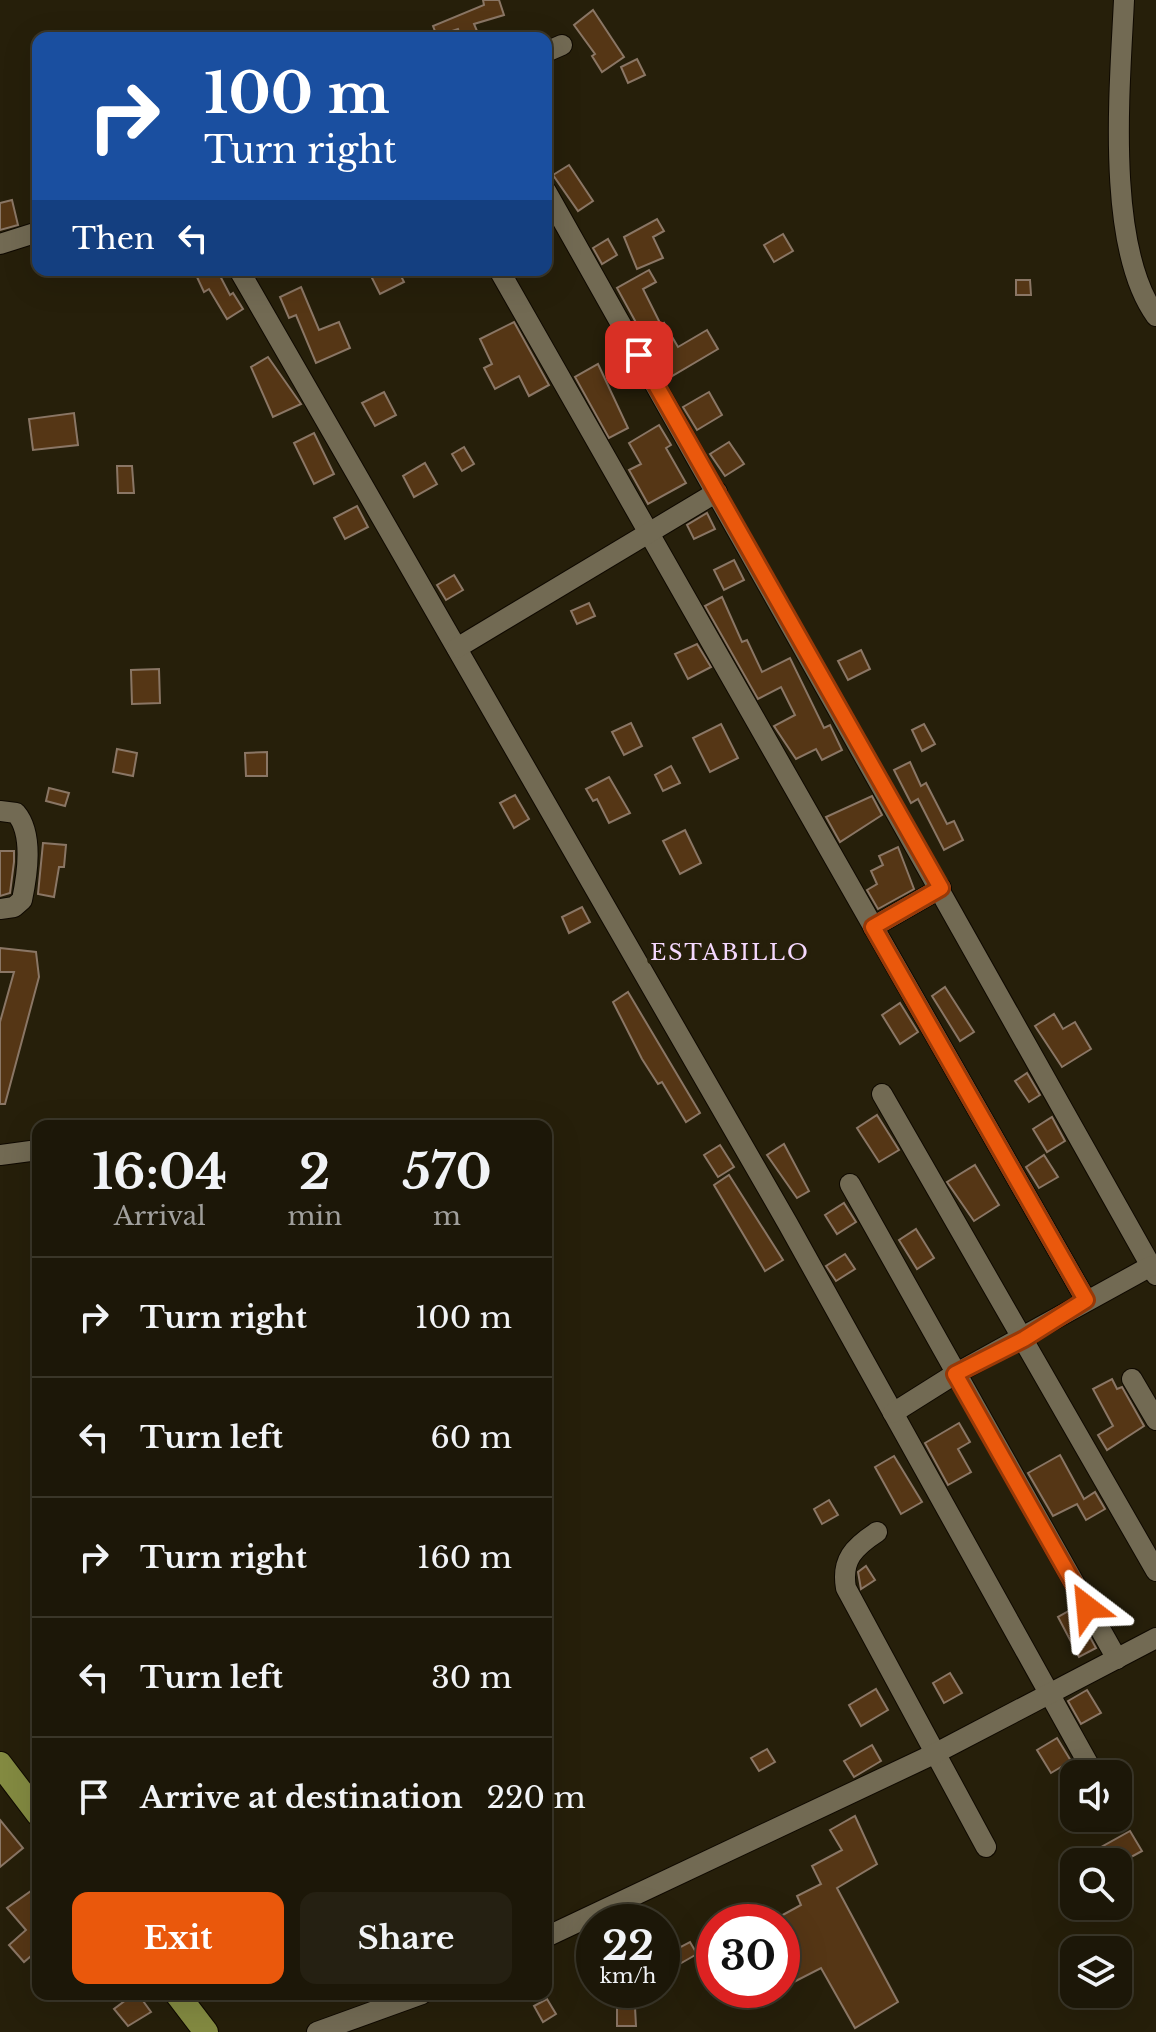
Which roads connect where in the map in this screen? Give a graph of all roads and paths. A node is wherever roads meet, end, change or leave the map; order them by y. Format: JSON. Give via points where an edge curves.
{"nodes":[{"id":1,"x":1124,"y":0,"type":"edge"},
{"id":2,"x":552,"y":202,"type":"edge"},
{"id":3,"x":32,"y":234,"type":"edge"},
{"id":4,"x":0,"y":244,"type":"edge"},
{"id":5,"x":242,"y":276,"type":"edge"},
{"id":6,"x":502,"y":276,"type":"edge"},
{"id":7,"x":1156,"y":316,"type":"edge"},
{"id":8,"x":717,"y":492,"type":"junction"},
{"id":9,"x":647,"y":531,"type":"junction"},
{"id":10,"x":457,"y":648,"type":"junction"},
{"id":11,"x":0,"y":811,"type":"edge"},
{"id":12,"x":941,"y":888,"type":"junction"},
{"id":13,"x":0,"y":909,"type":"edge"},
{"id":14,"x":873,"y":927,"type":"junction"},
{"id":15,"x":882,"y":1094,"type":"dead end"},
{"id":16,"x":32,"y":1151,"type":"edge"},
{"id":17,"x":0,"y":1155,"type":"edge"},
{"id":18,"x":850,"y":1184,"type":"dead end"},
{"id":19,"x":1153,"y":1270,"type":"edge"},
{"id":20,"x":1086,"y":1300,"type":"junction"},
{"id":21,"x":1024,"y":1339,"type":"junction"},
{"id":22,"x":955,"y":1374,"type":"junction"},
{"id":23,"x":1132,"y":1379,"type":"dead end"},
{"id":24,"x":893,"y":1413,"type":"junction"},
{"id":25,"x":1156,"y":1420,"type":"edge"},
{"id":26,"x":877,"y":1532,"type":"dead end"},
{"id":27,"x":1156,"y":1571,"type":"edge"},
{"id":28,"x":1156,"y":1638,"type":"edge"},
{"id":29,"x":1117,"y":1659,"type":"junction"},
{"id":30,"x":1051,"y":1694,"type":"junction"},
{"id":31,"x":936,"y":1753,"type":"junction"},
{"id":32,"x":1086,"y":1760,"type":"edge"},
{"id":33,"x":0,"y":1764,"type":"edge"},
{"id":34,"x":32,"y":1806,"type":"edge"},
{"id":35,"x":986,"y":1847,"type":"dead end"},
{"id":36,"x":552,"y":1934,"type":"edge"},
{"id":37,"x":182,"y":2000,"type":"edge"},
{"id":38,"x":405,"y":2000,"type":"edge"},
{"id":39,"x":206,"y":2032,"type":"edge"},
{"id":40,"x":317,"y":2032,"type":"edge"}],
"edges":[{"from":1,"to":7,"type":"street","via":[[1123,203],[1132,270]]},
{"from":2,"to":8,"type":"street"},
{"from":3,"to":4,"type":"street"},
{"from":5,"to":10,"type":"street"},
{"from":6,"to":9,"type":"street"},
{"from":8,"to":9,"type":"street"},
{"from":8,"to":12,"type":"street"},
{"from":9,"to":10,"type":"street"},
{"from":9,"to":14,"type":"street"},
{"from":10,"to":24,"type":"street"},
{"from":11,"to":13,"type":"street","via":[[16,813],[23,821],[26,856],[22,900]]},
{"from":12,"to":14,"type":"street"},
{"from":12,"to":19,"type":"street"},
{"from":14,"to":20,"type":"street"},
{"from":15,"to":21,"type":"street"},
{"from":16,"to":17,"type":"street"},
{"from":18,"to":22,"type":"street"},
{"from":19,"to":20,"type":"street"},
{"from":20,"to":21,"type":"street"},
{"from":21,"to":22,"type":"street"},
{"from":21,"to":27,"type":"street"},
{"from":22,"to":24,"type":"street"},
{"from":22,"to":29,"type":"street"},
{"from":23,"to":25,"type":"street"},
{"from":24,"to":30,"type":"street"},
{"from":26,"to":31,"type":"street","via":[[848,1557],[843,1570],[846,1588]]},
{"from":28,"to":29,"type":"street"},
{"from":29,"to":30,"type":"street"},
{"from":30,"to":31,"type":"street"},
{"from":30,"to":32,"type":"street"},
{"from":31,"to":35,"type":"street"},
{"from":31,"to":36,"type":"street"},
{"from":33,"to":34,"type":"main road"},
{"from":37,"to":39,"type":"main road"},
{"from":38,"to":40,"type":"street"}]}
